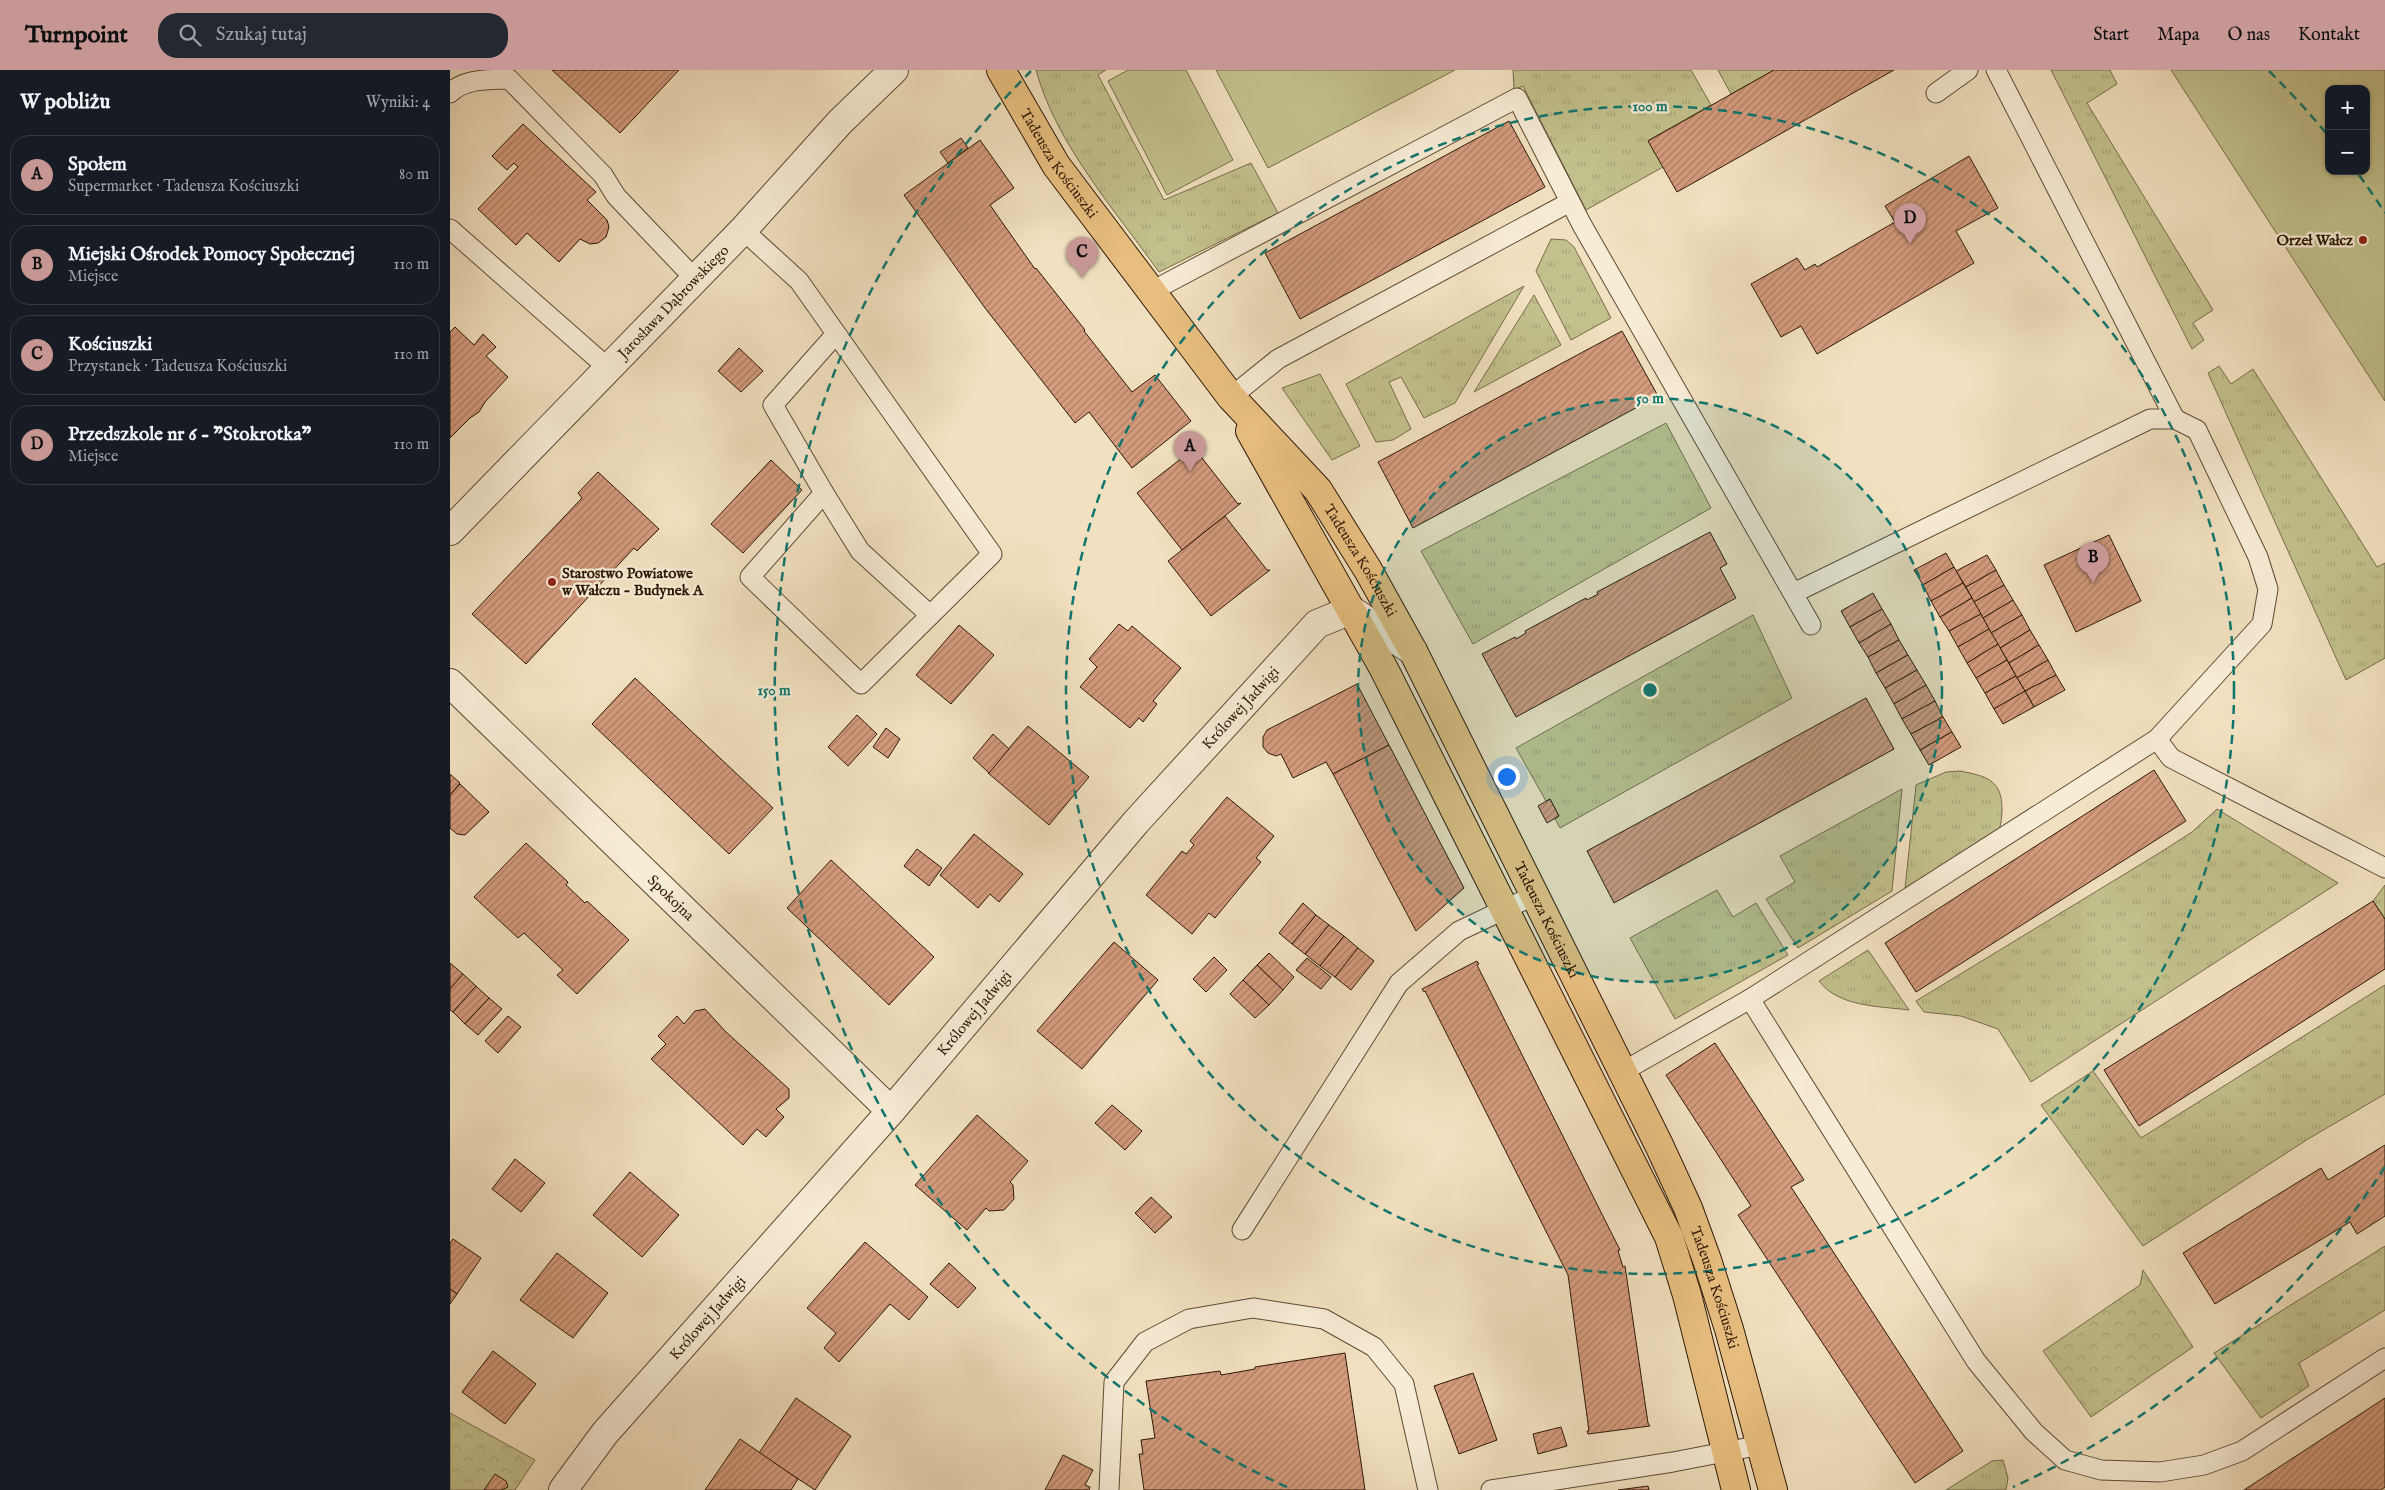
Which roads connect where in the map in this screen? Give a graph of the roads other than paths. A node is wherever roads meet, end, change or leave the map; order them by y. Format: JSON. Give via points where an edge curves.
{"nodes":[{"id":1,"x":894,"y":70,"type":"edge"},
{"id":2,"x":1001,"y":70,"type":"edge"},
{"id":3,"x":1968,"y":70,"type":"edge"},
{"id":4,"x":1996,"y":70,"type":"edge"},
{"id":5,"x":450,"y":93,"type":"edge"},
{"id":6,"x":1936,"y":93,"type":"dead end"},
{"id":7,"x":1570,"y":202,"type":"junction"},
{"id":8,"x":450,"y":229,"type":"edge"},
{"id":9,"x":743,"y":230,"type":"junction"},
{"id":10,"x":695,"y":279,"type":"junction"},
{"id":11,"x":1152,"y":291,"type":"junction"},
{"id":12,"x":835,"y":335,"type":"junction"},
{"id":13,"x":608,"y":368,"type":"junction"},
{"id":14,"x":1231,"y":397,"type":"junction"},
{"id":15,"x":2174,"y":419,"type":"junction"},
{"id":16,"x":824,"y":493,"type":"junction"},
{"id":17,"x":450,"y":531,"type":"edge"},
{"id":18,"x":1792,"y":591,"type":"junction"},
{"id":19,"x":1351,"y":610,"type":"junction"},
{"id":20,"x":930,"y":615,"type":"junction"},
{"id":21,"x":1811,"y":625,"type":"dead end"},
{"id":22,"x":1412,"y":651,"type":"junction"},
{"id":23,"x":450,"y":683,"type":"edge"},
{"id":24,"x":2157,"y":739,"type":"junction"},
{"id":25,"x":2385,"y":868,"type":"edge"},
{"id":26,"x":1534,"y":896,"type":"junction"},
{"id":27,"x":1504,"y":909,"type":"junction"},
{"id":28,"x":1750,"y":1000,"type":"junction"},
{"id":29,"x":1622,"y":1072,"type":"junction"},
{"id":30,"x":892,"y":1111,"type":"junction"},
{"id":31,"x":1242,"y":1230,"type":"dead end"},
{"id":32,"x":2385,"y":1358,"type":"edge"},
{"id":33,"x":1761,"y":1445,"type":"junction"},
{"id":34,"x":1724,"y":1451,"type":"junction"},
{"id":35,"x":563,"y":1490,"type":"edge"},
{"id":36,"x":1109,"y":1490,"type":"edge"},
{"id":37,"x":1428,"y":1490,"type":"edge"},
{"id":38,"x":1491,"y":1490,"type":"edge"},
{"id":39,"x":1736,"y":1490,"type":"edge"},
{"id":40,"x":1773,"y":1490,"type":"edge"}],
"edges":[{"from":1,"to":9,"type":"street","name":"Jarosława Dąbrowskiego","via":[[840,122]]},
{"from":2,"to":11,"type":"main road","name":"Tadeusza Kościuszki","via":[[1056,165]]},
{"from":3,"to":6,"type":"lane"},
{"from":4,"to":15,"type":"lane"},
{"from":5,"to":10,"type":"lane","via":[[454,88],[474,81],[510,79],[603,175],[616,196]]},
{"from":7,"to":11,"type":"lane","via":[[1517,98]]},
{"from":7,"to":14,"type":"lane","via":[[1278,359]]},
{"from":7,"to":18,"type":"lane"},
{"from":8,"to":13,"type":"lane"},
{"from":9,"to":10,"type":"street","name":"Jarosława Dąbrowskiego"},
{"from":9,"to":12,"type":"lane","via":[[799,281]]},
{"from":10,"to":13,"type":"street","name":"Jarosława Dąbrowskiego"},
{"from":11,"to":14,"type":"main road","name":"Tadeusza Kościuszki"},
{"from":12,"to":16,"type":"lane","via":[[773,404]]},
{"from":12,"to":20,"type":"lane","via":[[992,554]]},
{"from":13,"to":17,"type":"street","name":"Jarosława Dąbrowskiego"},
{"from":14,"to":19,"type":"main road","name":"Tadeusza Kościuszki"},
{"from":14,"to":22,"type":"main road","name":"Tadeusza Kościuszki","via":[[1318,490],[1368,570]]},
{"from":15,"to":18,"type":"lane","via":[[2150,419],[1802,589]]},
{"from":15,"to":24,"type":"lane","via":[[2197,430],[2258,557],[2268,589],[2262,624]]},
{"from":16,"to":20,"type":"lane","via":[[860,551]]},
{"from":16,"to":20,"type":"lane","via":[[750,577],[861,684]]},
{"from":18,"to":21,"type":"lane"},
{"from":19,"to":22,"type":"street"},
{"from":19,"to":27,"type":"main road","name":"Tadeusza Kościuszki","via":[[1384,668]]},
{"from":19,"to":30,"type":"street","name":"Królowej Jadwigi","via":[[1317,624],[1295,646],[1136,822]]},
{"from":22,"to":26,"type":"main road","name":"Tadeusza Kościuszki"},
{"from":23,"to":30,"type":"street","name":"Spokojna"},
{"from":24,"to":25,"type":"lane","via":[[2171,758]]},
{"from":24,"to":28,"type":"lane"},
{"from":26,"to":27,"type":"lane"},
{"from":26,"to":29,"type":"main road","name":"Tadeusza Kościuszki"},
{"from":27,"to":31,"type":"lane","via":[[1459,931],[1399,983]]},
{"from":27,"to":34,"type":"main road","name":"Tadeusza Kościuszki","via":[[1669,1238],[1687,1295]]},
{"from":28,"to":29,"type":"lane"},
{"from":28,"to":32,"type":"lane","via":[[1984,1372],[2034,1432],[2065,1460],[2101,1470],[2160,1472],[2204,1465],[2242,1451]]},
{"from":29,"to":33,"type":"main road","name":"Tadeusza Kościuszki","via":[[1688,1208],[1707,1260]]},
{"from":30,"to":35,"type":"street","name":"Królowej Jadwigi","via":[[605,1432]]},
{"from":33,"to":34,"type":"lane"},
{"from":33,"to":40,"type":"main road","name":"Tadeusza Kościuszki"},
{"from":34,"to":38,"type":"lane"},
{"from":34,"to":39,"type":"main road","name":"Tadeusza Kościuszki"},
{"from":36,"to":37,"type":"lane","via":[[1114,1382],[1145,1342],[1189,1319],[1253,1308],[1324,1319],[1374,1347],[1404,1384]]}]}
